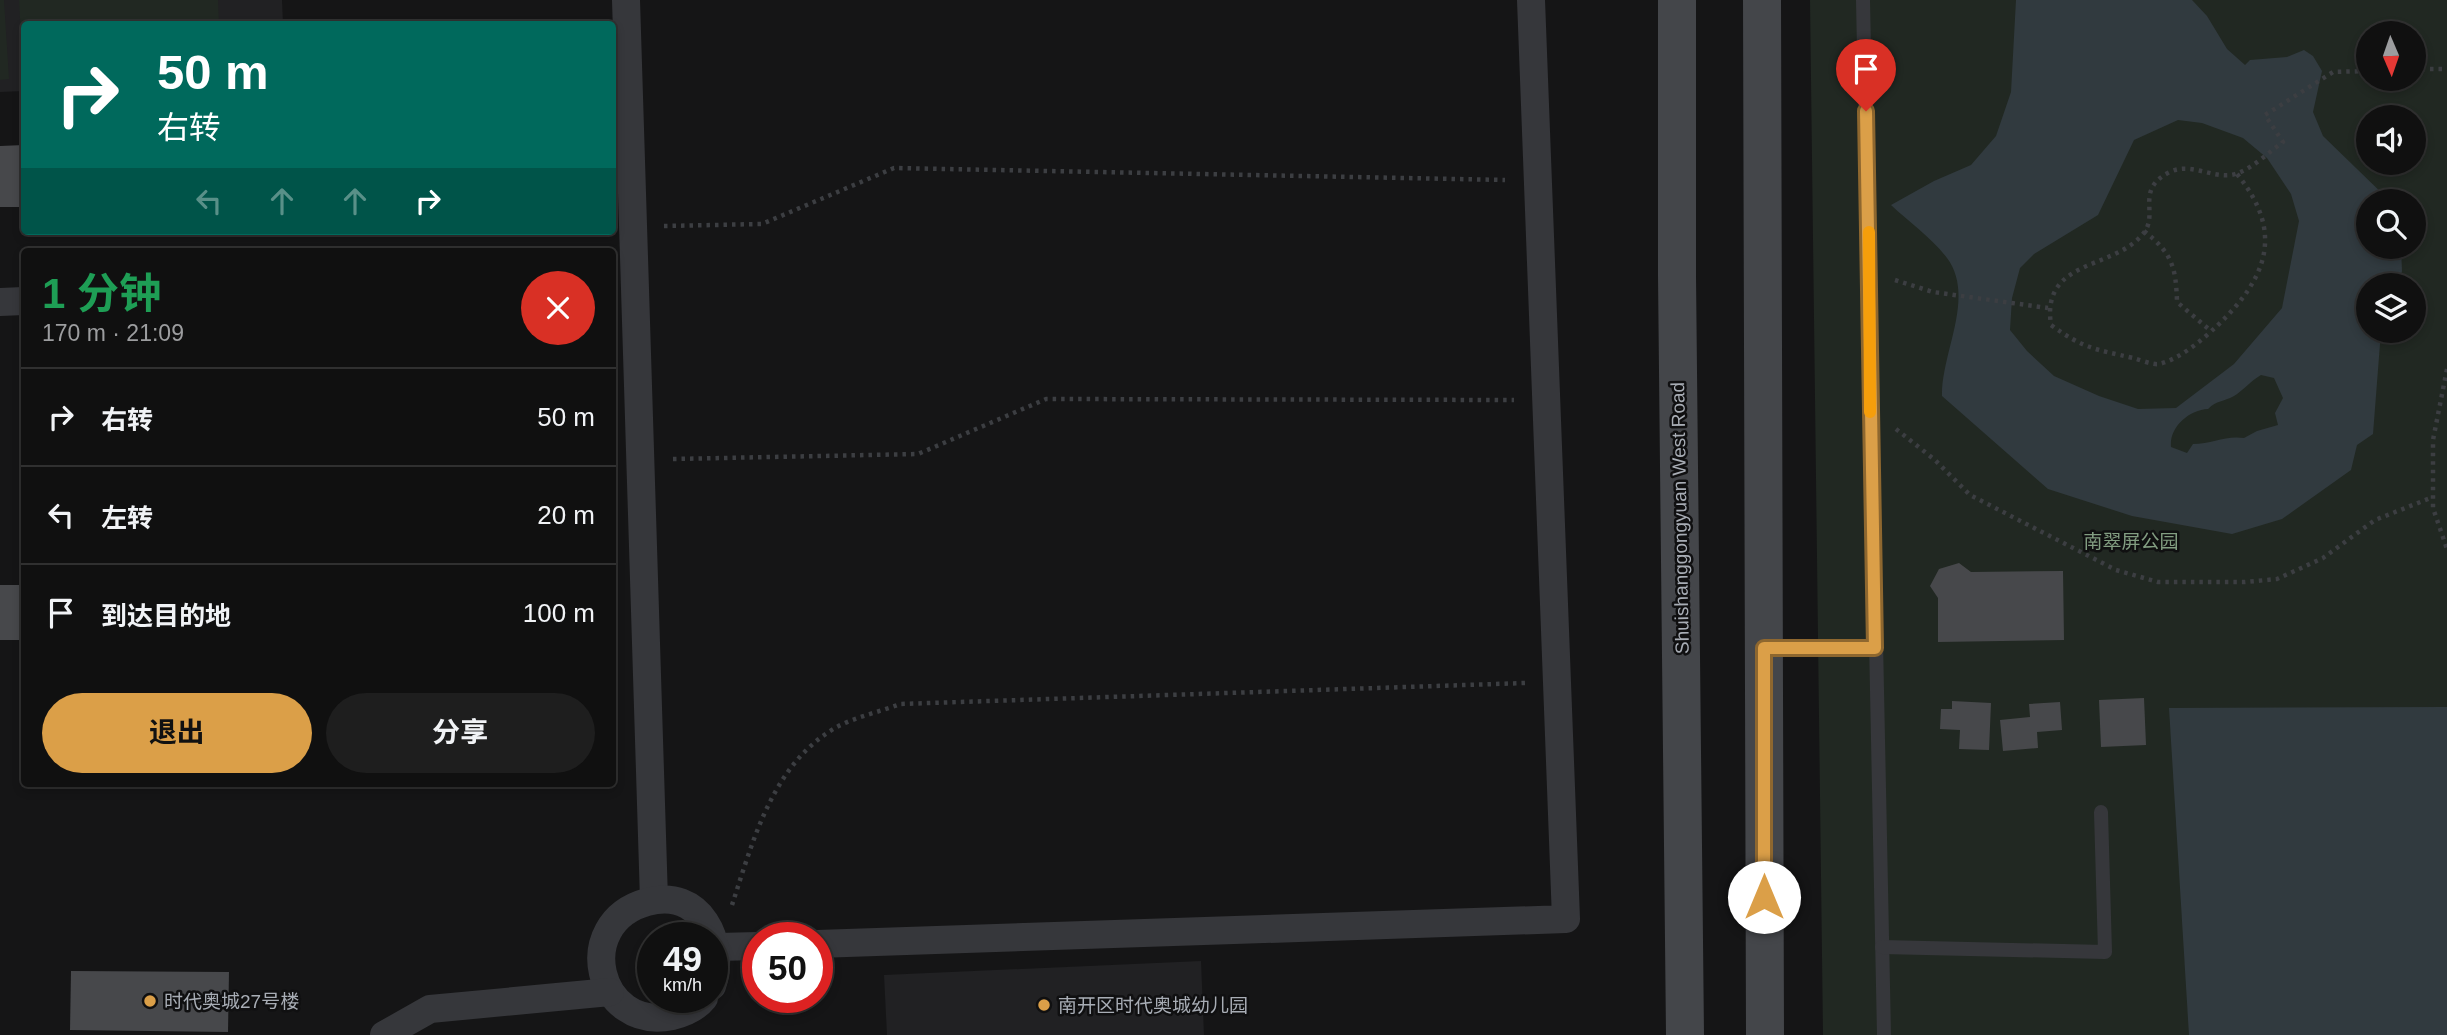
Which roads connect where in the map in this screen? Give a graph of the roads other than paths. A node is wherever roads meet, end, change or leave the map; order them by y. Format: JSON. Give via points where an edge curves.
{"nodes":[{"id":1,"x":626,"y":0,"type":"edge"},
{"id":2,"x":1531,"y":0,"type":"edge"},
{"id":3,"x":1678,"y":0,"type":"edge"},
{"id":4,"x":1762,"y":0,"type":"edge"},
{"id":5,"x":1863,"y":0,"type":"edge"},
{"id":6,"x":623,"y":280,"type":"edge"},
{"id":7,"x":0,"y":302,"type":"edge"},
{"id":8,"x":21,"y":302,"type":"edge"},
{"id":9,"x":1764,"y":648,"type":"junction"},
{"id":10,"x":1875,"y":648,"type":"junction"},
{"id":11,"x":2101,"y":812,"type":"dead end"},
{"id":12,"x":654,"y":900,"type":"junction"},
{"id":13,"x":704,"y":922,"type":"edge"},
{"id":14,"x":833,"y":943,"type":"edge"},
{"id":15,"x":1882,"y":947,"type":"junction"},
{"id":16,"x":610,"y":992,"type":"junction"},
{"id":17,"x":690,"y":1015,"type":"edge"},
{"id":18,"x":384,"y":1035,"type":"edge"},
{"id":19,"x":1685,"y":1035,"type":"edge"},
{"id":20,"x":1765,"y":1035,"type":"edge"},
{"id":21,"x":1884,"y":1035,"type":"edge"}],
"edges":[{"from":1,"to":6,"type":"street","via":[[633,227]]},
{"from":2,"to":14,"type":"street","via":[[1566,919]]},
{"from":3,"to":19,"type":"main road","name":"Shuishanggongyuan West Road"},
{"from":4,"to":9,"type":"main road"},
{"from":5,"to":10,"type":"lane"},
{"from":6,"to":12,"type":"street","via":[[640,460]]},
{"from":7,"to":8,"type":"street"},
{"from":9,"to":10,"type":"lane"},
{"from":9,"to":20,"type":"main road"},
{"from":10,"to":15,"type":"lane"},
{"from":11,"to":15,"type":"lane","via":[[2105,952]]},
{"from":12,"to":13,"type":"street","via":[[671,900]]},
{"from":12,"to":16,"type":"street","via":[[634,905],[617,917],[606,934],[601,964]]},
{"from":15,"to":21,"type":"lane"},
{"from":16,"to":17,"type":"street","via":[[643,1016]]},
{"from":16,"to":18,"type":"street","via":[[430,1009]]}]}
